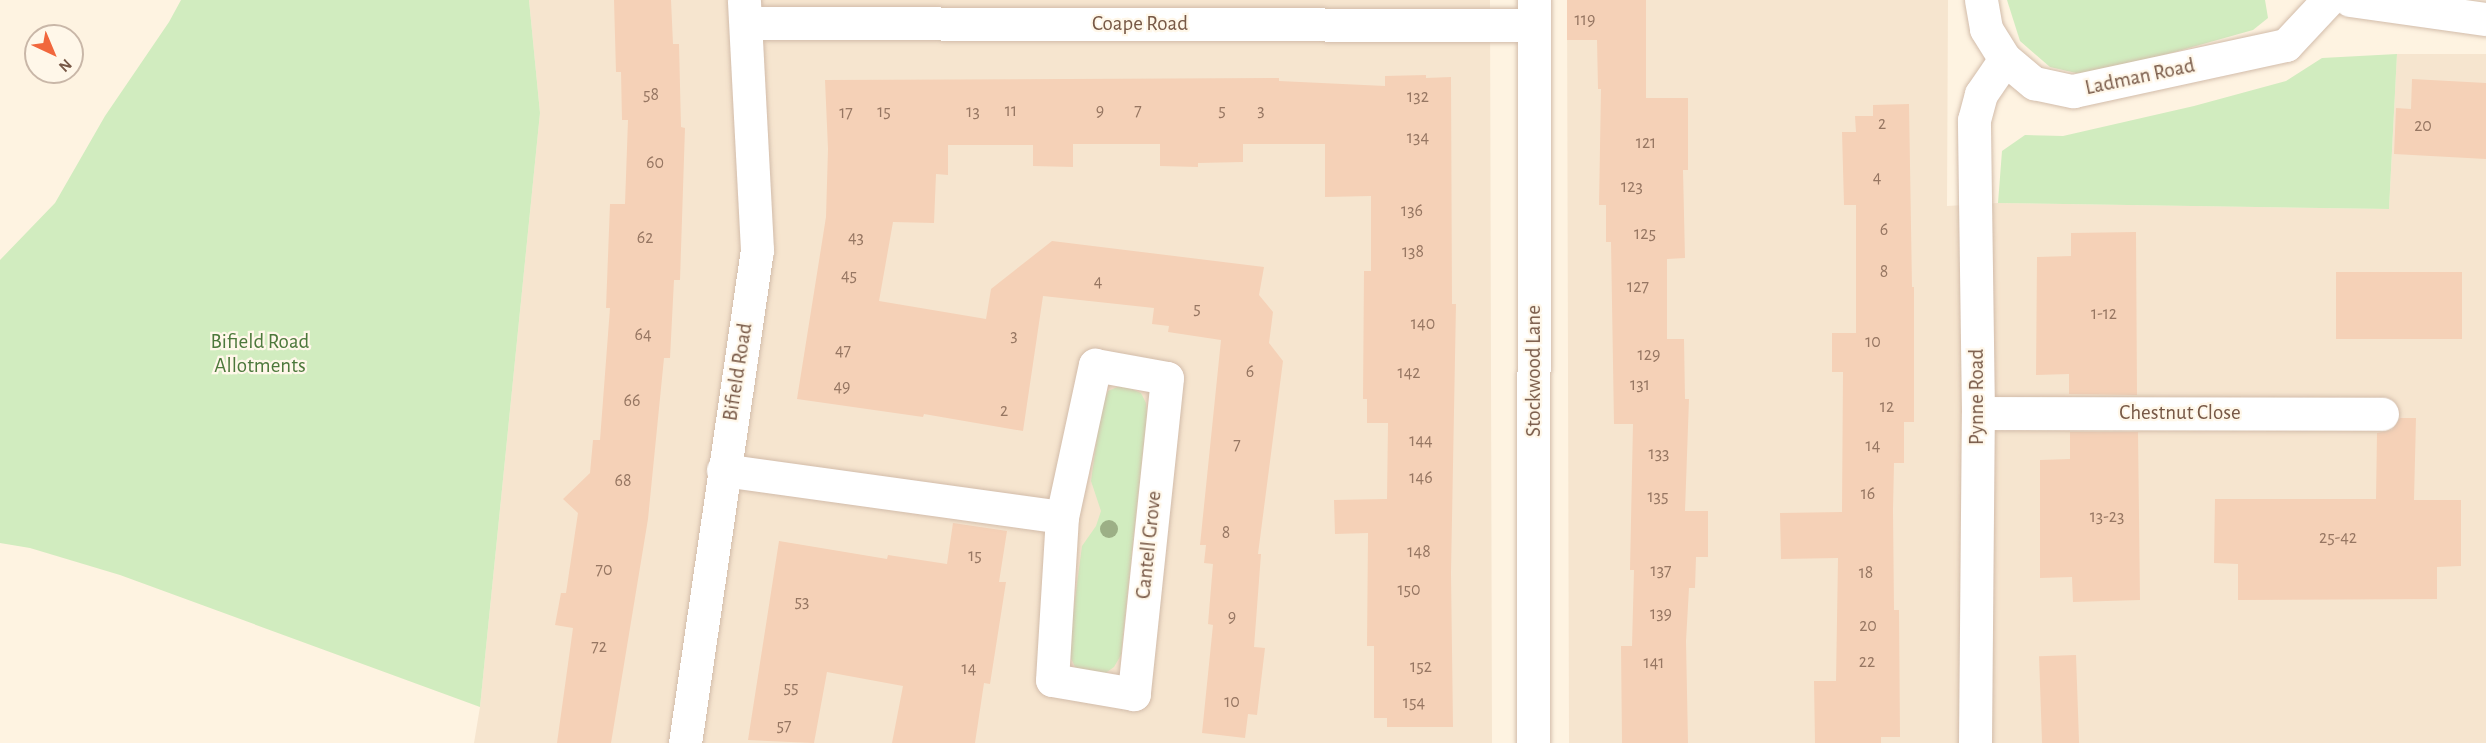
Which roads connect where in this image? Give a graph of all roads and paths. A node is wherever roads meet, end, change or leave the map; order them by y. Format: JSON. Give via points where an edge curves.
{"nodes":[{"id":1,"x":1981,"y":0,"type":"edge"},
{"id":2,"x":2328,"y":0,"type":"edge"},
{"id":3,"x":2350,"y":0,"type":"edge"},
{"id":4,"x":746,"y":12,"type":"edge"},
{"id":5,"x":1534,"y":12,"type":"edge"},
{"id":6,"x":2486,"y":19,"type":"edge"},
{"id":7,"x":2005,"y":59,"type":"junction"},
{"id":8,"x":1978,"y":413,"type":"junction"},
{"id":9,"x":2382,"y":414,"type":"dead end"},
{"id":10,"x":723,"y":470,"type":"junction"},
{"id":11,"x":1062,"y":518,"type":"junction"},
{"id":12,"x":685,"y":743,"type":"edge"},
{"id":13,"x":1533,"y":743,"type":"edge"},
{"id":14,"x":1975,"y":743,"type":"edge"}],
"edges":[{"from":1,"to":7,"type":"street","name":"Ladman Road","via":[[1986,29]]},
{"from":2,"to":7,"type":"street","name":"Ladman Road","via":[[2286,45],[2073,91],[2034,83]]},
{"from":3,"to":6,"type":"street"},
{"from":4,"to":5,"type":"street","name":"Coape Road"},
{"from":4,"to":10,"type":"street","name":"Bifield Road","via":[[757,250]]},
{"from":5,"to":13,"type":"street","name":"Stockwood Lane"},
{"from":7,"to":8,"type":"street","name":"Pynne Road","via":[[1981,94],[1974,120]]},
{"from":8,"to":9,"type":"street","name":"Chestnut Close"},
{"from":8,"to":14,"type":"street","name":"Pynne Road"},
{"from":10,"to":11,"type":"street"},
{"from":10,"to":12,"type":"street","name":"Bifield Road"},
{"from":11,"to":11,"type":"street","name":"Cantell Grove","via":[[1095,365],[1167,378],[1134,694],[1052,680]]}]}
